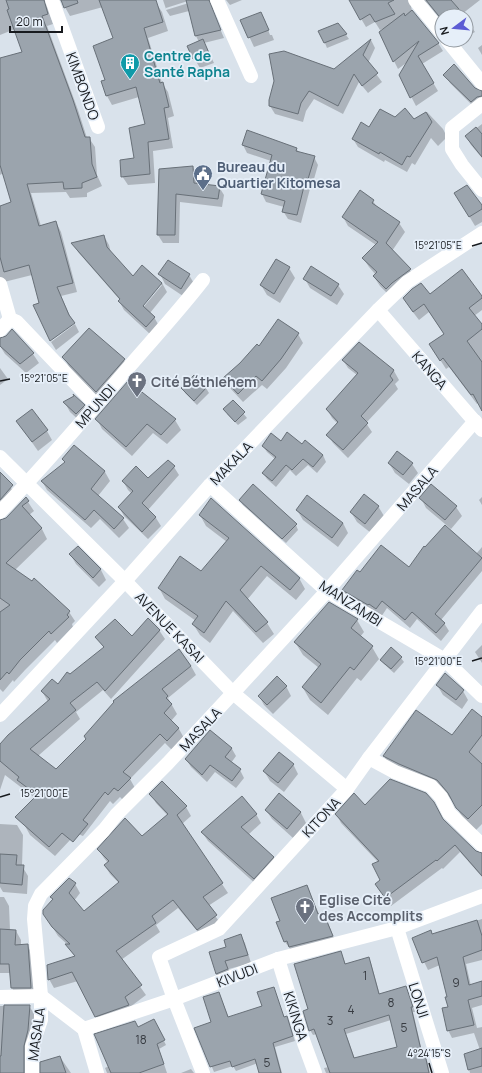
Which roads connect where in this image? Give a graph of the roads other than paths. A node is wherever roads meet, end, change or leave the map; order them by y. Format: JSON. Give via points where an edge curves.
{"nodes":[{"id":1,"x":52,"y":0,"type":"edge"},
{"id":2,"x":217,"y":0,"type":"edge"},
{"id":3,"x":415,"y":0,"type":"edge"},
{"id":4,"x":434,"y":23,"type":"edge"},
{"id":5,"x":454,"y":48,"type":"edge"},
{"id":6,"x":252,"y":76,"type":"dead end"},
{"id":7,"x":482,"y":83,"type":"edge"},
{"id":8,"x":482,"y":104,"type":"edge"},
{"id":9,"x":98,"y":127,"type":"dead end"},
{"id":10,"x":482,"y":190,"type":"edge"},
{"id":11,"x":482,"y":232,"type":"edge"},
{"id":12,"x":203,"y":280,"type":"dead end"},
{"id":13,"x":0,"y":284,"type":"edge"},
{"id":14,"x":378,"y":310,"type":"junction"},
{"id":15,"x":10,"y":319,"type":"junction"},
{"id":16,"x":0,"y":330,"type":"edge"},
{"id":17,"x":96,"y":405,"type":"junction"},
{"id":18,"x":478,"y":426,"type":"edge"},
{"id":19,"x":0,"y":458,"type":"edge"},
{"id":20,"x":27,"y":484,"type":"junction"},
{"id":21,"x":210,"y":485,"type":"junction"},
{"id":22,"x":0,"y":512,"type":"edge"},
{"id":23,"x":125,"y":581,"type":"junction"},
{"id":24,"x":327,"y":591,"type":"junction"},
{"id":25,"x":482,"y":611,"type":"edge"},
{"id":26,"x":445,"y":660,"type":"junction"},
{"id":27,"x":233,"y":693,"type":"junction"},
{"id":28,"x":482,"y":696,"type":"edge"},
{"id":29,"x":0,"y":715,"type":"edge"},
{"id":30,"x":369,"y":758,"type":"junction"},
{"id":31,"x":347,"y":789,"type":"junction"},
{"id":32,"x":482,"y":845,"type":"edge"},
{"id":33,"x":482,"y":896,"type":"edge"},
{"id":34,"x":397,"y":928,"type":"junction"},
{"id":35,"x":278,"y":959,"type":"junction"},
{"id":36,"x":41,"y":996,"type":"junction"},
{"id":37,"x":0,"y":997,"type":"edge"},
{"id":38,"x":174,"y":999,"type":"junction"},
{"id":39,"x":84,"y":1029,"type":"junction"},
{"id":40,"x":32,"y":1073,"type":"edge"},
{"id":41,"x":97,"y":1073,"type":"edge"},
{"id":42,"x":203,"y":1073,"type":"edge"},
{"id":43,"x":315,"y":1073,"type":"edge"},
{"id":44,"x":442,"y":1073,"type":"edge"}],
"edges":[{"from":1,"to":9,"type":"street","name":"KIMBONDO"},
{"from":2,"to":6,"type":"street"},
{"from":3,"to":4,"type":"street"},
{"from":5,"to":7,"type":"street"},
{"from":8,"to":10,"type":"street","via":[[452,128],[452,149]]},
{"from":11,"to":14,"type":"street","name":"MAKALA","via":[[407,282]]},
{"from":12,"to":17,"type":"street","name":"MPUNDI"},
{"from":13,"to":15,"type":"street"},
{"from":14,"to":18,"type":"street","name":"KANGA"},
{"from":14,"to":21,"type":"street","name":"MAKALA"},
{"from":15,"to":16,"type":"street"},
{"from":15,"to":17,"type":"street","via":[[18,322]]},
{"from":17,"to":20,"type":"street","name":"MPUNDI"},
{"from":18,"to":24,"type":"street","name":"MASALA"},
{"from":19,"to":20,"type":"street","name":"AVENUE KASAI"},
{"from":20,"to":22,"type":"street","name":"MPUNDI"},
{"from":20,"to":23,"type":"street","name":"AVENUE KASAI"},
{"from":21,"to":23,"type":"street","name":"MAKALA"},
{"from":21,"to":24,"type":"street","name":"MANZAMBI"},
{"from":23,"to":27,"type":"street","name":"AVENUE KASAI"},
{"from":23,"to":29,"type":"street","name":"MAKALA"},
{"from":24,"to":26,"type":"street","name":"MANZAMBI"},
{"from":24,"to":27,"type":"street","name":"MASALA"},
{"from":25,"to":26,"type":"street","name":"KITONA"},
{"from":26,"to":28,"type":"street","name":"MANZAMBI"},
{"from":26,"to":30,"type":"street","name":"KITONA"},
{"from":27,"to":31,"type":"street","name":"AVENUE KASAI"},
{"from":27,"to":36,"type":"street","name":"MASALA","via":[[41,894],[35,906],[34,919]]},
{"from":30,"to":31,"type":"street","name":"KITONA"},
{"from":30,"to":32,"type":"street","via":[[395,772],[431,786],[441,797],[449,813]]},
{"from":31,"to":38,"type":"street","name":"KITONA","via":[[219,929],[159,957]]},
{"from":33,"to":34,"type":"street","name":"KIVUDI"},
{"from":34,"to":35,"type":"street","name":"KIVUDI"},
{"from":34,"to":44,"type":"street","name":"LONJI"},
{"from":35,"to":38,"type":"street","name":"KIVUDI"},
{"from":35,"to":43,"type":"street","name":"KIKINGA"},
{"from":36,"to":37,"type":"street"},
{"from":36,"to":39,"type":"street"},
{"from":36,"to":40,"type":"street","name":"MASALA","via":[[41,1020],[32,1046]]},
{"from":38,"to":39,"type":"street","name":"KIVUDI"},
{"from":38,"to":42,"type":"street"},
{"from":39,"to":41,"type":"street"}]}
